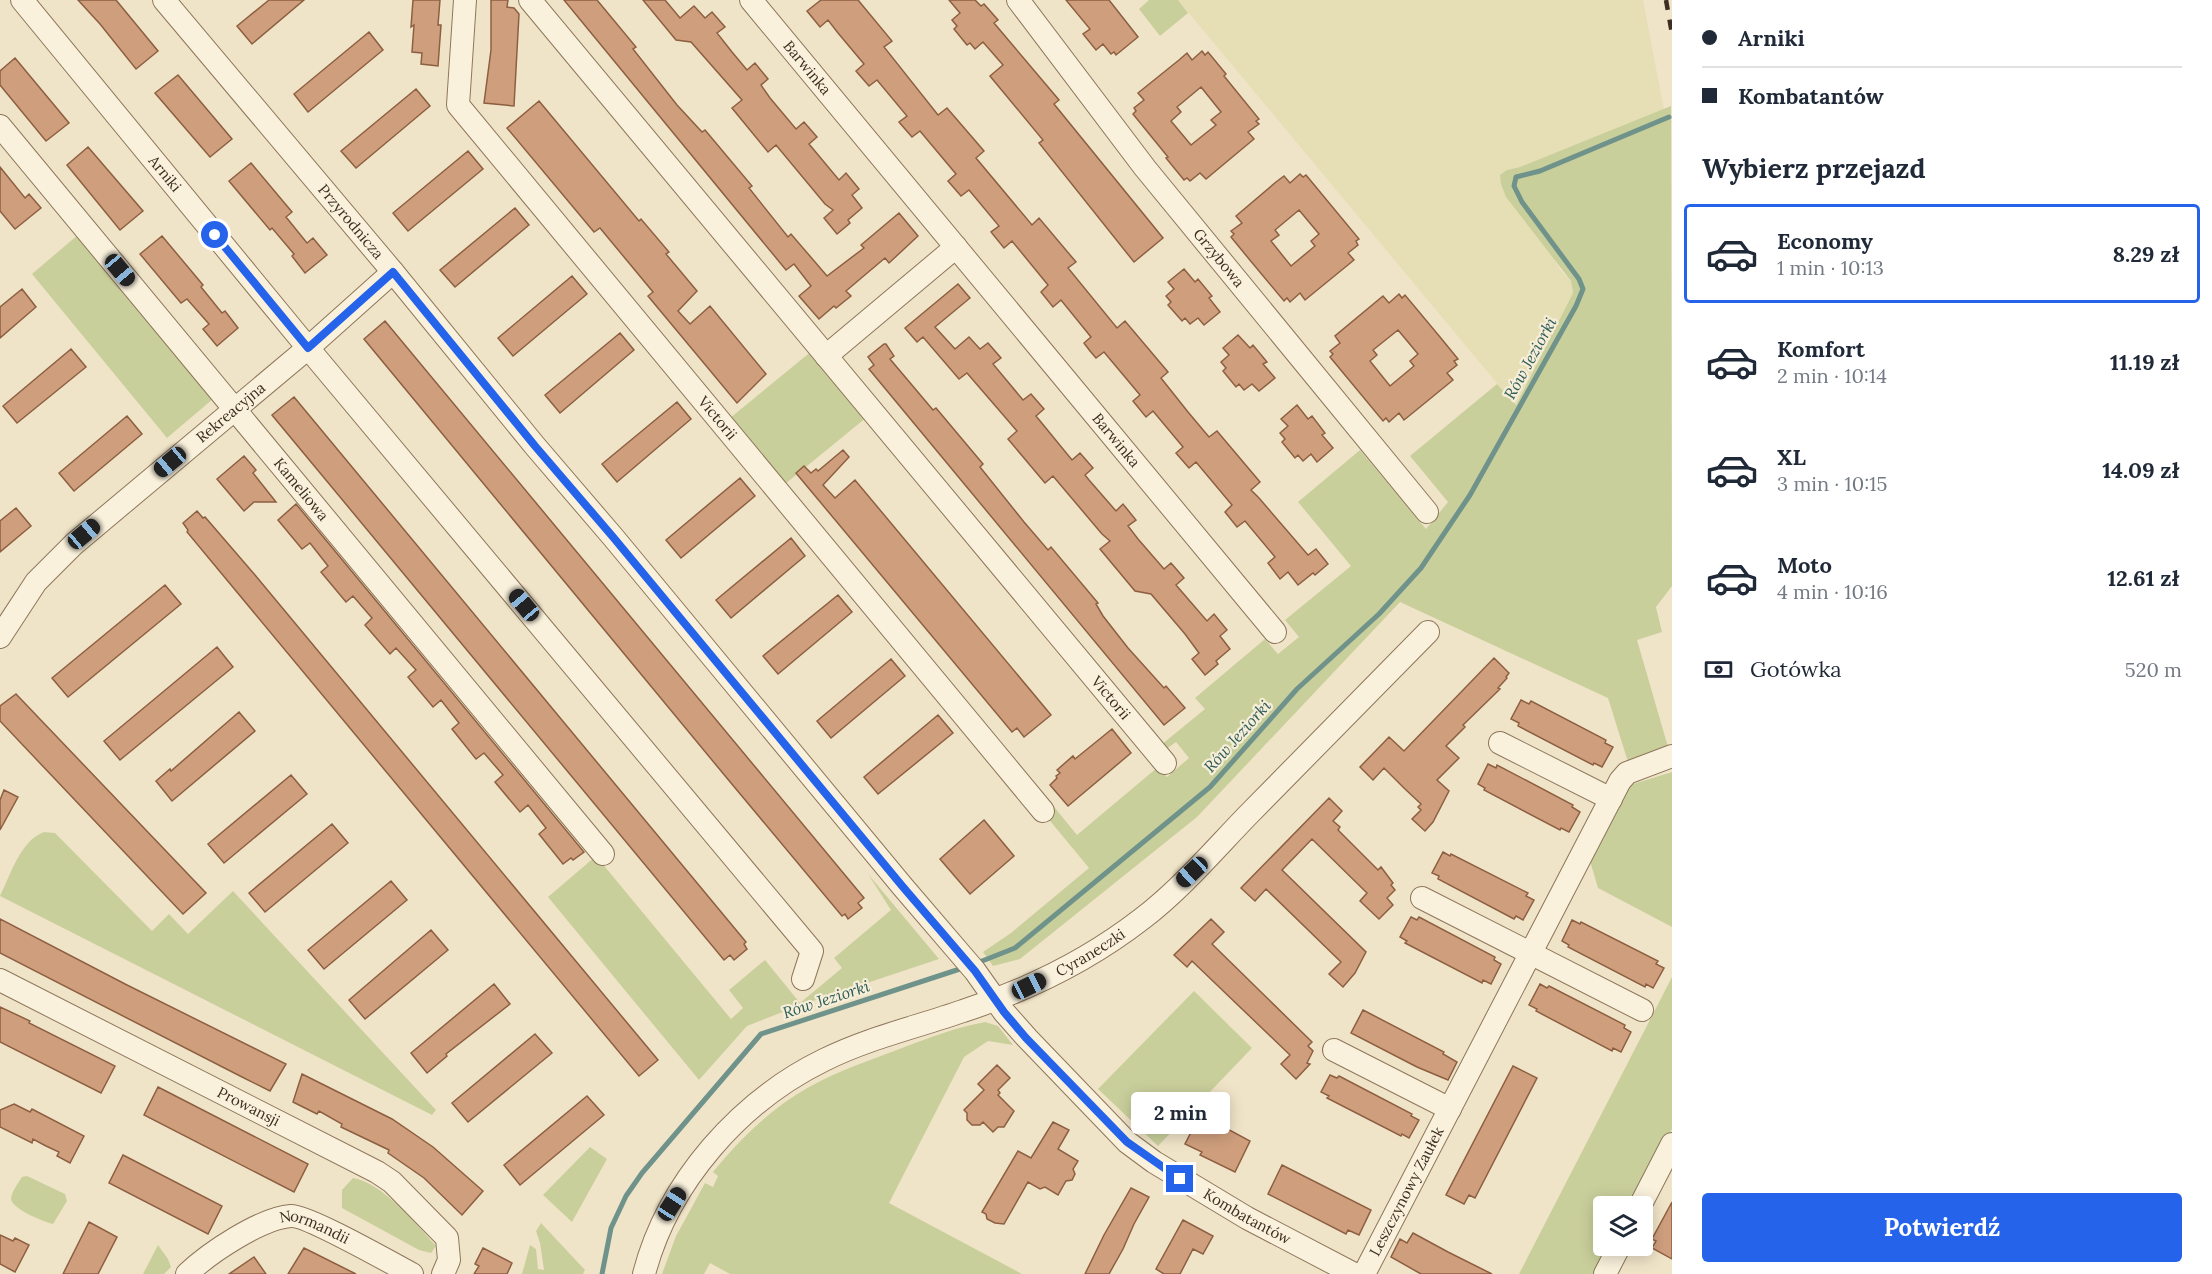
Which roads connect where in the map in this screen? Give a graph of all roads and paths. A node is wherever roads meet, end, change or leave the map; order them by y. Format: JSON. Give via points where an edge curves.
{"nodes":[{"id":1,"x":22,"y":0,"type":"edge"},
{"id":2,"x":164,"y":0,"type":"edge"},
{"id":3,"x":465,"y":0,"type":"edge"},
{"id":4,"x":530,"y":0,"type":"edge"},
{"id":5,"x":751,"y":0,"type":"edge"},
{"id":6,"x":1018,"y":0,"type":"edge"},
{"id":7,"x":0,"y":126,"type":"edge"},
{"id":8,"x":956,"y":247,"type":"junction"},
{"id":9,"x":393,"y":272,"type":"junction"},
{"id":10,"x":308,"y":348,"type":"junction"},
{"id":11,"x":826,"y":357,"type":"junction"},
{"id":12,"x":235,"y":408,"type":"junction"},
{"id":13,"x":1427,"y":512,"type":"dead end"},
{"id":14,"x":1275,"y":632,"type":"dead end"},
{"id":15,"x":1428,"y":632,"type":"dead end"},
{"id":16,"x":0,"y":637,"type":"edge"},
{"id":17,"x":1500,"y":743,"type":"dead end"},
{"id":18,"x":1672,"y":756,"type":"edge"},
{"id":19,"x":1164,"y":763,"type":"dead end"},
{"id":20,"x":1611,"y":799,"type":"junction"},
{"id":21,"x":1043,"y":811,"type":"dead end"},
{"id":22,"x":603,"y":854,"type":"dead end"},
{"id":23,"x":1422,"y":898,"type":"dead end"},
{"id":24,"x":1531,"y":954,"type":"junction"},
{"id":25,"x":803,"y":979,"type":"dead end"},
{"id":26,"x":0,"y":980,"type":"edge"},
{"id":27,"x":996,"y":1000,"type":"junction"},
{"id":28,"x":1642,"y":1010,"type":"dead end"},
{"id":29,"x":1334,"y":1050,"type":"dead end"},
{"id":30,"x":1450,"y":1109,"type":"junction"},
{"id":31,"x":1672,"y":1144,"type":"edge"},
{"id":32,"x":1645,"y":1196,"type":"edge"},
{"id":33,"x":1614,"y":1256,"type":"edge"},
{"id":34,"x":187,"y":1274,"type":"edge"},
{"id":35,"x":412,"y":1274,"type":"edge"},
{"id":36,"x":443,"y":1274,"type":"edge"},
{"id":37,"x":644,"y":1274,"type":"edge"},
{"id":38,"x":1354,"y":1274,"type":"edge"},
{"id":39,"x":1364,"y":1274,"type":"edge"},
{"id":40,"x":1605,"y":1274,"type":"edge"}],
"edges":[{"from":1,"to":10,"type":"street","name":"Arniki"},
{"from":2,"to":9,"type":"street","name":"Przyrodnicza"},
{"from":3,"to":21,"type":"street","name":"Victorii","via":[[458,105]]},
{"from":4,"to":11,"type":"street","name":"Victorii"},
{"from":5,"to":8,"type":"street","name":"Barwinka"},
{"from":6,"to":13,"type":"street","name":"Grzybowa","via":[[1145,168]]},
{"from":7,"to":12,"type":"street","name":"Kameliowa"},
{"from":8,"to":11,"type":"street"},
{"from":8,"to":14,"type":"street","name":"Barwinka"},
{"from":9,"to":10,"type":"street","name":"Rekreacyjna"},
{"from":9,"to":27,"type":"street","name":"Przyrodnicza"},
{"from":10,"to":12,"type":"street","name":"Rekreacyjna"},
{"from":10,"to":25,"type":"street","name":"Arniki","via":[[812,951]]},
{"from":11,"to":19,"type":"street","name":"Victorii"},
{"from":12,"to":16,"type":"street","name":"Rekreacyjna","via":[[74,544],[36,582]]},
{"from":12,"to":22,"type":"street","name":"Kameliowa"},
{"from":15,"to":27,"type":"street","name":"Cyraneczki","via":[[1145,917],[1069,967]]},
{"from":17,"to":20,"type":"street"},
{"from":18,"to":20,"type":"street","name":"Leszczynowy Zaułek","via":[[1627,773]]},
{"from":20,"to":24,"type":"street","name":"Leszczynowy Zaułek"},
{"from":23,"to":24,"type":"street"},
{"from":24,"to":28,"type":"street"},
{"from":24,"to":30,"type":"street","name":"Leszczynowy Zaułek"},
{"from":26,"to":36,"type":"street","name":"Prowansji","via":[[392,1182],[447,1238],[448,1260]]},
{"from":27,"to":37,"type":"street","name":"Cyraneczki","via":[[873,1040],[789,1079],[740,1118],[695,1168],[672,1204]]},
{"from":27,"to":38,"type":"street","name":"Kombatantów","via":[[1026,1038],[1127,1142],[1247,1218]]},
{"from":29,"to":30,"type":"street","name":"Leszczynowy Zaułek"},
{"from":30,"to":39,"type":"street","name":"Leszczynowy Zaułek"},
{"from":31,"to":32,"type":"street"},
{"from":33,"to":40,"type":"street"},
{"from":34,"to":35,"type":"street","name":"Normandii","via":[[242,1234],[293,1216]]}]}
